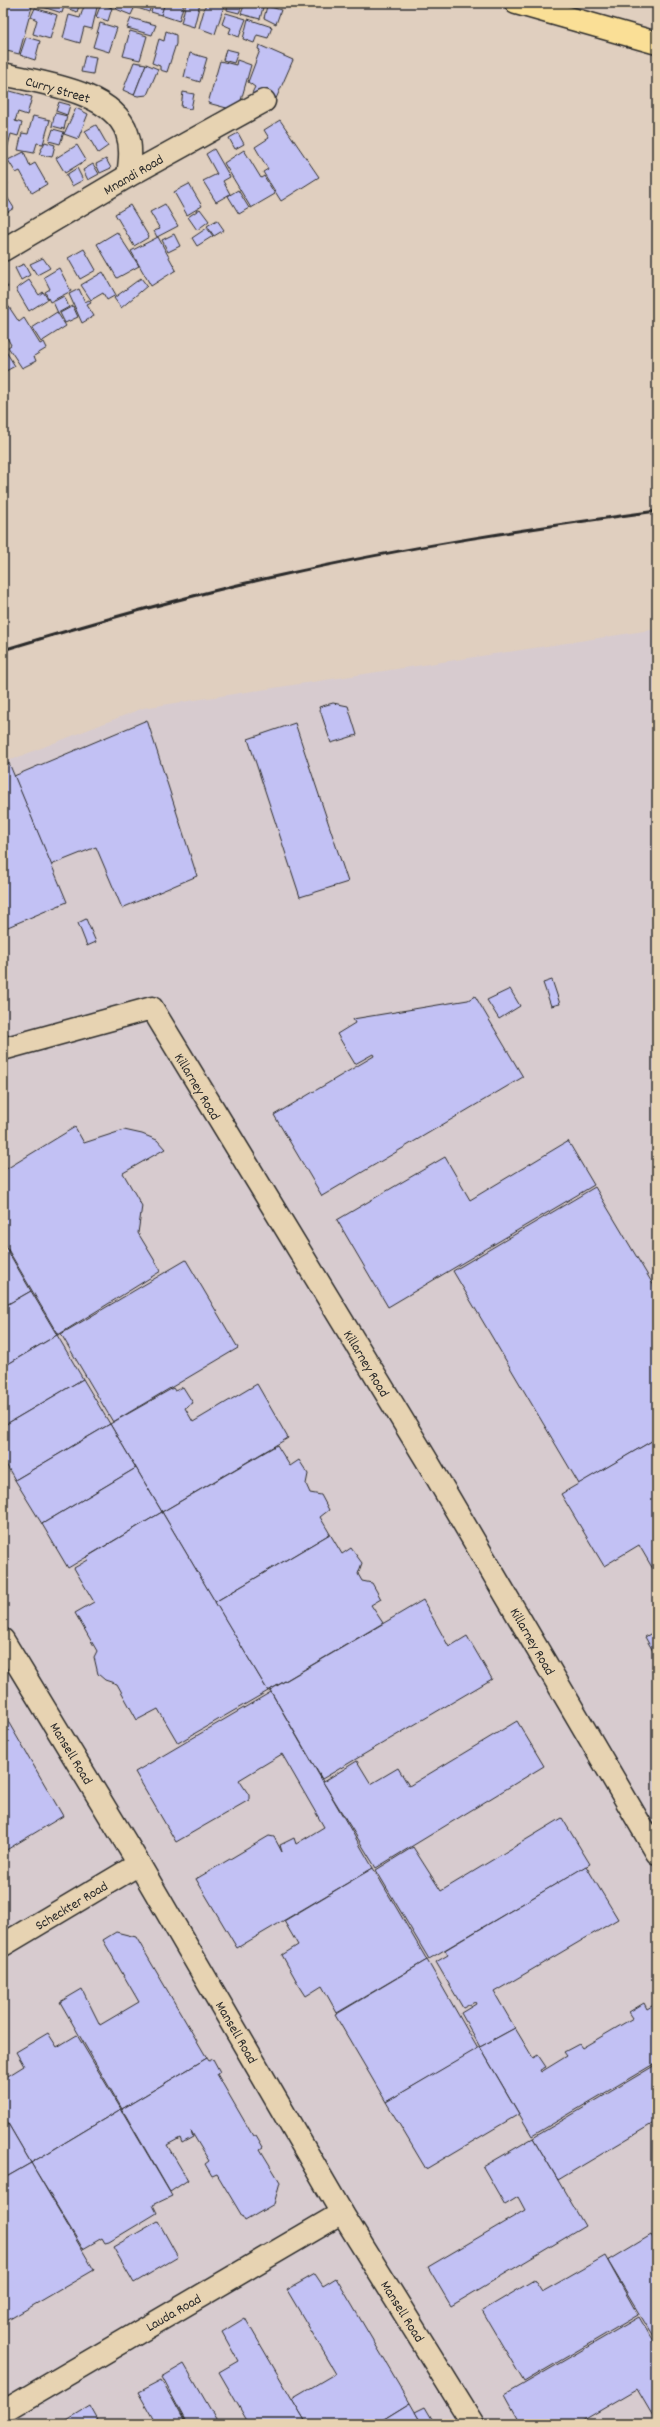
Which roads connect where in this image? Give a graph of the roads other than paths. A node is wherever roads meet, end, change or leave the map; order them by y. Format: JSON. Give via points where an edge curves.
{"nodes":[{"id":1,"x":516,"y":3,"type":"edge"},
{"id":2,"x":657,"y":43,"type":"edge"},
{"id":3,"x":3,"y":74,"type":"edge"},
{"id":4,"x":264,"y":101,"type":"dead end"},
{"id":5,"x":128,"y":176,"type":"junction"},
{"id":6,"x":3,"y":250,"type":"edge"},
{"id":7,"x":3,"y":1049,"type":"edge"},
{"id":8,"x":3,"y":1640,"type":"edge"},
{"id":9,"x":657,"y":1853,"type":"edge"},
{"id":10,"x":140,"y":1864,"type":"junction"},
{"id":11,"x":3,"y":1945,"type":"edge"},
{"id":12,"x":342,"y":2213,"type":"junction"},
{"id":13,"x":3,"y":2412,"type":"edge"},
{"id":14,"x":473,"y":2424,"type":"edge"}],
"edges":[{"from":1,"to":2,"type":"highway"},
{"from":3,"to":5,"type":"street","name":"Curry Street","via":[[85,95],[106,105],[118,117],[127,132],[131,148]]},
{"from":4,"to":5,"type":"street","name":"Mnandi Road"},
{"from":5,"to":6,"type":"street","name":"Mnandi Road"},
{"from":7,"to":9,"type":"street","name":"Killarney Road","via":[[152,1008],[430,1466]]},
{"from":8,"to":10,"type":"street","name":"Mansell Road"},
{"from":10,"to":11,"type":"street","name":"Scheckter Road"},
{"from":10,"to":12,"type":"street","name":"Mansell Road"},
{"from":12,"to":13,"type":"street","name":"Lauda Road"},
{"from":12,"to":14,"type":"street","name":"Mansell Road"}]}
